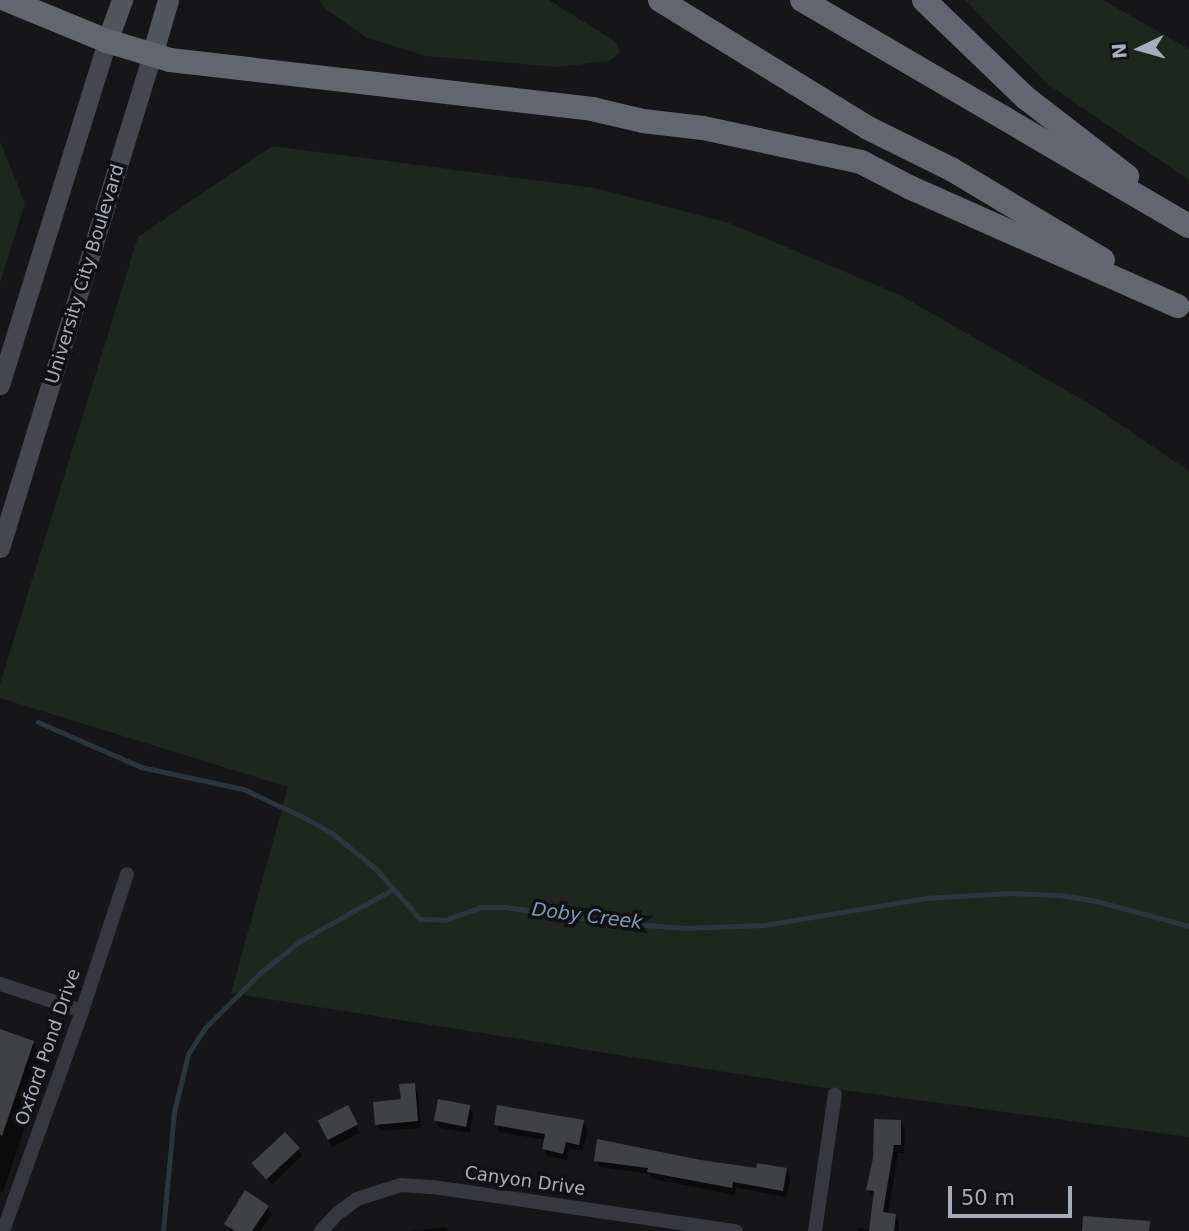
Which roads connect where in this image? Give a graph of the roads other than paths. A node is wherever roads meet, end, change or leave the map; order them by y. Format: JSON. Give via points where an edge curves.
{"nodes":[{"id":1,"x":7,"y":0,"type":"edge"},
{"id":2,"x":122,"y":0,"type":"edge"},
{"id":3,"x":168,"y":0,"type":"edge"},
{"id":4,"x":660,"y":0,"type":"edge"},
{"id":5,"x":802,"y":0,"type":"edge"},
{"id":6,"x":924,"y":0,"type":"edge"},
{"id":7,"x":107,"y":41,"type":"junction"},
{"id":8,"x":152,"y":55,"type":"junction"},
{"id":9,"x":1189,"y":225,"type":"edge"},
{"id":10,"x":1184,"y":309,"type":"edge"},
{"id":11,"x":0,"y":385,"type":"edge"},
{"id":12,"x":0,"y":548,"type":"edge"},
{"id":13,"x":127,"y":874,"type":"dead end"},
{"id":14,"x":0,"y":984,"type":"edge"},
{"id":15,"x":82,"y":1011,"type":"junction"},
{"id":16,"x":835,"y":1094,"type":"dead end"},
{"id":17,"x":3,"y":1231,"type":"edge"},
{"id":18,"x":321,"y":1231,"type":"edge"},
{"id":19,"x":736,"y":1231,"type":"edge"},
{"id":20,"x":815,"y":1231,"type":"edge"}],
"edges":[{"from":1,"to":7,"type":"highway"},
{"from":2,"to":7,"type":"main road"},
{"from":3,"to":8,"type":"main road","name":"University City Boulevard"},
{"from":4,"to":10,"type":"highway","via":[[868,128],[951,169]]},
{"from":5,"to":9,"type":"highway"},
{"from":6,"to":9,"type":"highway","via":[[1026,99]]},
{"from":7,"to":8,"type":"highway"},
{"from":7,"to":11,"type":"main road"},
{"from":8,"to":10,"type":"highway","via":[[592,109],[861,162]]},
{"from":8,"to":12,"type":"main road","name":"University City Boulevard"},
{"from":13,"to":15,"type":"street","name":"Oxford Pond Drive"},
{"from":14,"to":15,"type":"street"},
{"from":15,"to":17,"type":"street","name":"Oxford Pond Drive"},
{"from":16,"to":20,"type":"street"},
{"from":18,"to":19,"type":"street","name":"Canyon Drive","via":[[357,1199],[401,1185]]}]}
